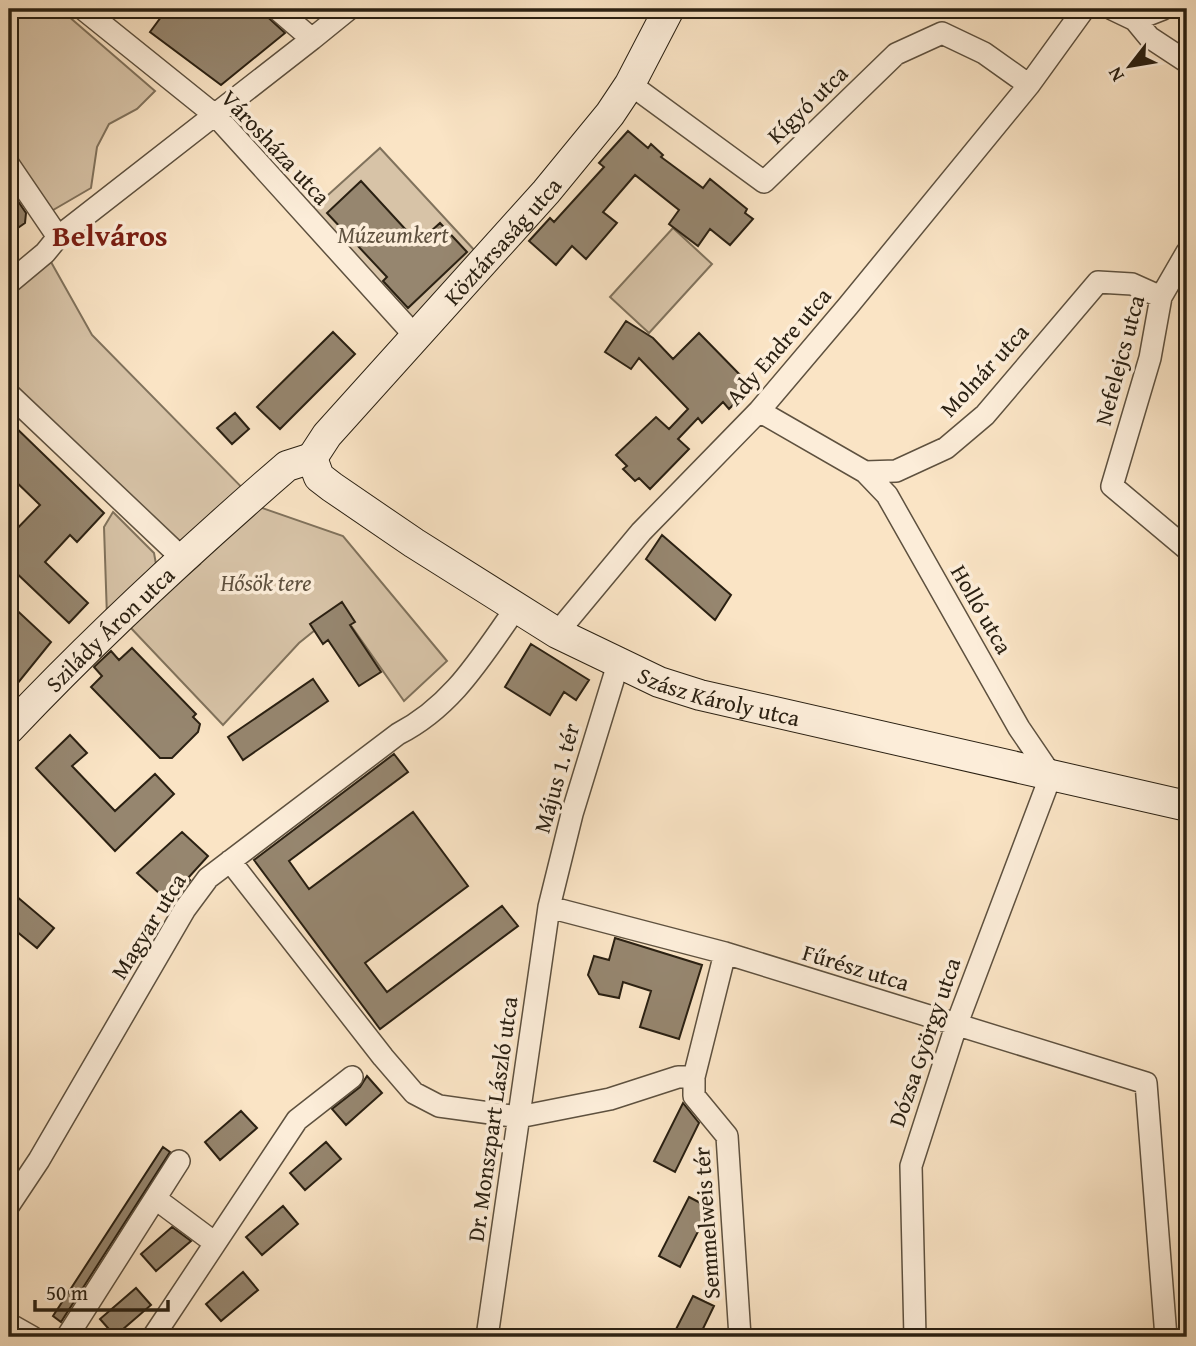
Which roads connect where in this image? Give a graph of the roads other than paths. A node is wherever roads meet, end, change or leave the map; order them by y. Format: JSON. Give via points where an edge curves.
{"nodes":[{"id":1,"x":83,"y":9,"type":"edge"},
{"id":2,"x":277,"y":9,"type":"edge"},
{"id":3,"x":349,"y":9,"type":"edge"},
{"id":4,"x":668,"y":9,"type":"edge"},
{"id":5,"x":1084,"y":9,"type":"edge"},
{"id":6,"x":1112,"y":9,"type":"edge"},
{"id":7,"x":1163,"y":9,"type":"edge"},
{"id":8,"x":1135,"y":20,"type":"junction"},
{"id":9,"x":312,"y":39,"type":"junction"},
{"id":10,"x":1187,"y":62,"type":"edge"},
{"id":11,"x":631,"y":84,"type":"junction"},
{"id":12,"x":1029,"y":85,"type":"junction"},
{"id":13,"x":216,"y":116,"type":"junction"},
{"id":14,"x":9,"y":164,"type":"edge"},
{"id":15,"x":58,"y":237,"type":"junction"},
{"id":16,"x":1187,"y":252,"type":"edge"},
{"id":17,"x":9,"y":283,"type":"edge"},
{"id":18,"x":1161,"y":298,"type":"junction"},
{"id":19,"x":416,"y":337,"type":"junction"},
{"id":20,"x":9,"y":394,"type":"edge"},
{"id":21,"x":759,"y":411,"type":"junction"},
{"id":22,"x":312,"y":458,"type":"junction"},
{"id":23,"x":865,"y":472,"type":"junction"},
{"id":24,"x":1187,"y":549,"type":"edge"},
{"id":25,"x":183,"y":559,"type":"junction"},
{"id":26,"x":516,"y":608,"type":"junction"},
{"id":27,"x":556,"y":633,"type":"junction"},
{"id":28,"x":618,"y":664,"type":"junction"},
{"id":29,"x":9,"y":729,"type":"edge"},
{"id":30,"x":1051,"y":775,"type":"junction"},
{"id":31,"x":1187,"y":806,"type":"edge"},
{"id":32,"x":230,"y":862,"type":"junction"},
{"id":33,"x":549,"y":907,"type":"junction"},
{"id":34,"x":725,"y":953,"type":"junction"},
{"id":35,"x":956,"y":1026,"type":"junction"},
{"id":36,"x":352,"y":1077,"type":"dead end"},
{"id":37,"x":694,"y":1077,"type":"junction"},
{"id":38,"x":519,"y":1117,"type":"junction"},
{"id":39,"x":179,"y":1161,"type":"dead end"},
{"id":40,"x":156,"y":1199,"type":"junction"},
{"id":41,"x":9,"y":1205,"type":"edge"},
{"id":42,"x":215,"y":1243,"type":"junction"},
{"id":43,"x":9,"y":1324,"type":"edge"},
{"id":44,"x":32,"y":1337,"type":"edge"},
{"id":45,"x":67,"y":1337,"type":"edge"},
{"id":46,"x":153,"y":1337,"type":"edge"},
{"id":47,"x":486,"y":1337,"type":"edge"},
{"id":48,"x":740,"y":1337,"type":"edge"},
{"id":49,"x":915,"y":1337,"type":"edge"},
{"id":50,"x":1166,"y":1337,"type":"edge"}],
"edges":[{"from":1,"to":13,"type":"street","name":"Városháza utca"},
{"from":2,"to":9,"type":"street"},
{"from":3,"to":9,"type":"street"},
{"from":4,"to":11,"type":"main road","name":"Köztársaság utca"},
{"from":5,"to":12,"type":"street","name":"Ady Endre utca"},
{"from":6,"to":8,"type":"street"},
{"from":7,"to":8,"type":"street"},
{"from":8,"to":10,"type":"street","via":[[1149,37]]},
{"from":9,"to":13,"type":"street"},
{"from":11,"to":12,"type":"street","name":"Kígyó utca","via":[[764,182],[896,54],[942,33],[984,53]]},
{"from":11,"to":19,"type":"main road","name":"Köztársaság utca","via":[[546,192]]},
{"from":12,"to":21,"type":"street","name":"Ady Endre utca"},
{"from":13,"to":15,"type":"street"},
{"from":13,"to":19,"type":"street","name":"Városháza utca"},
{"from":14,"to":15,"type":"street"},
{"from":15,"to":17,"type":"street"},
{"from":16,"to":18,"type":"street","name":"Nefelejcs utca"},
{"from":18,"to":23,"type":"street","name":"Molnár utca","via":[[1132,284],[1098,282],[985,415],[946,448],[896,471]]},
{"from":18,"to":24,"type":"street","name":"Nefelejcs utca","via":[[1150,358],[1112,486]]},
{"from":19,"to":22,"type":"main road","name":"Köztársaság utca","via":[[327,435]]},
{"from":20,"to":25,"type":"street"},
{"from":21,"to":23,"type":"street"},
{"from":21,"to":27,"type":"street","name":"Ady Endre utca","via":[[641,532]]},
{"from":22,"to":25,"type":"main road","via":[[287,466]]},
{"from":22,"to":26,"type":"main road","name":"Szász Károly utca","via":[[319,477],[332,487]]},
{"from":23,"to":30,"type":"street","name":"Holló utca","via":[[887,495],[1019,728]]},
{"from":25,"to":29,"type":"main road","name":"Szilády Áron utca","via":[[88,645]]},
{"from":26,"to":27,"type":"main road","name":"Szász Károly utca"},
{"from":26,"to":32,"type":"street","name":"Magyar utca","via":[[458,689],[421,722],[398,734]]},
{"from":27,"to":28,"type":"main road","name":"Szász Károly utca"},
{"from":28,"to":30,"type":"main road","name":"Szász Károly utca","via":[[699,695]]},
{"from":28,"to":33,"type":"street","name":"Május 1. tér"},
{"from":30,"to":31,"type":"main road","name":"Szász Károly utca"},
{"from":30,"to":35,"type":"street","name":"Dózsa György utca"},
{"from":32,"to":38,"type":"street","via":[[414,1093],[439,1106]]},
{"from":32,"to":41,"type":"street","name":"Magyar utca","via":[[208,878],[185,909]]},
{"from":33,"to":34,"type":"street","name":"Fűrész utca"},
{"from":33,"to":38,"type":"street","name":"Dr. Monszpart László utca"},
{"from":34,"to":35,"type":"street","name":"Fűrész utca"},
{"from":34,"to":37,"type":"street"},
{"from":35,"to":49,"type":"street","name":"Dózsa György utca","via":[[911,1166]]},
{"from":35,"to":50,"type":"street","name":"Fűrész utca","via":[[1146,1083]]},
{"from":36,"to":42,"type":"street","via":[[297,1120]]},
{"from":37,"to":38,"type":"street","via":[[678,1077],[610,1099]]},
{"from":37,"to":48,"type":"street","name":"Semmelweis tér","via":[[694,1096],[727,1136]]},
{"from":38,"to":47,"type":"street","name":"Dr. Monszpart László utca"},
{"from":39,"to":40,"type":"street"},
{"from":40,"to":42,"type":"street"},
{"from":40,"to":45,"type":"street"},
{"from":42,"to":46,"type":"street"},
{"from":43,"to":44,"type":"street"}]}
